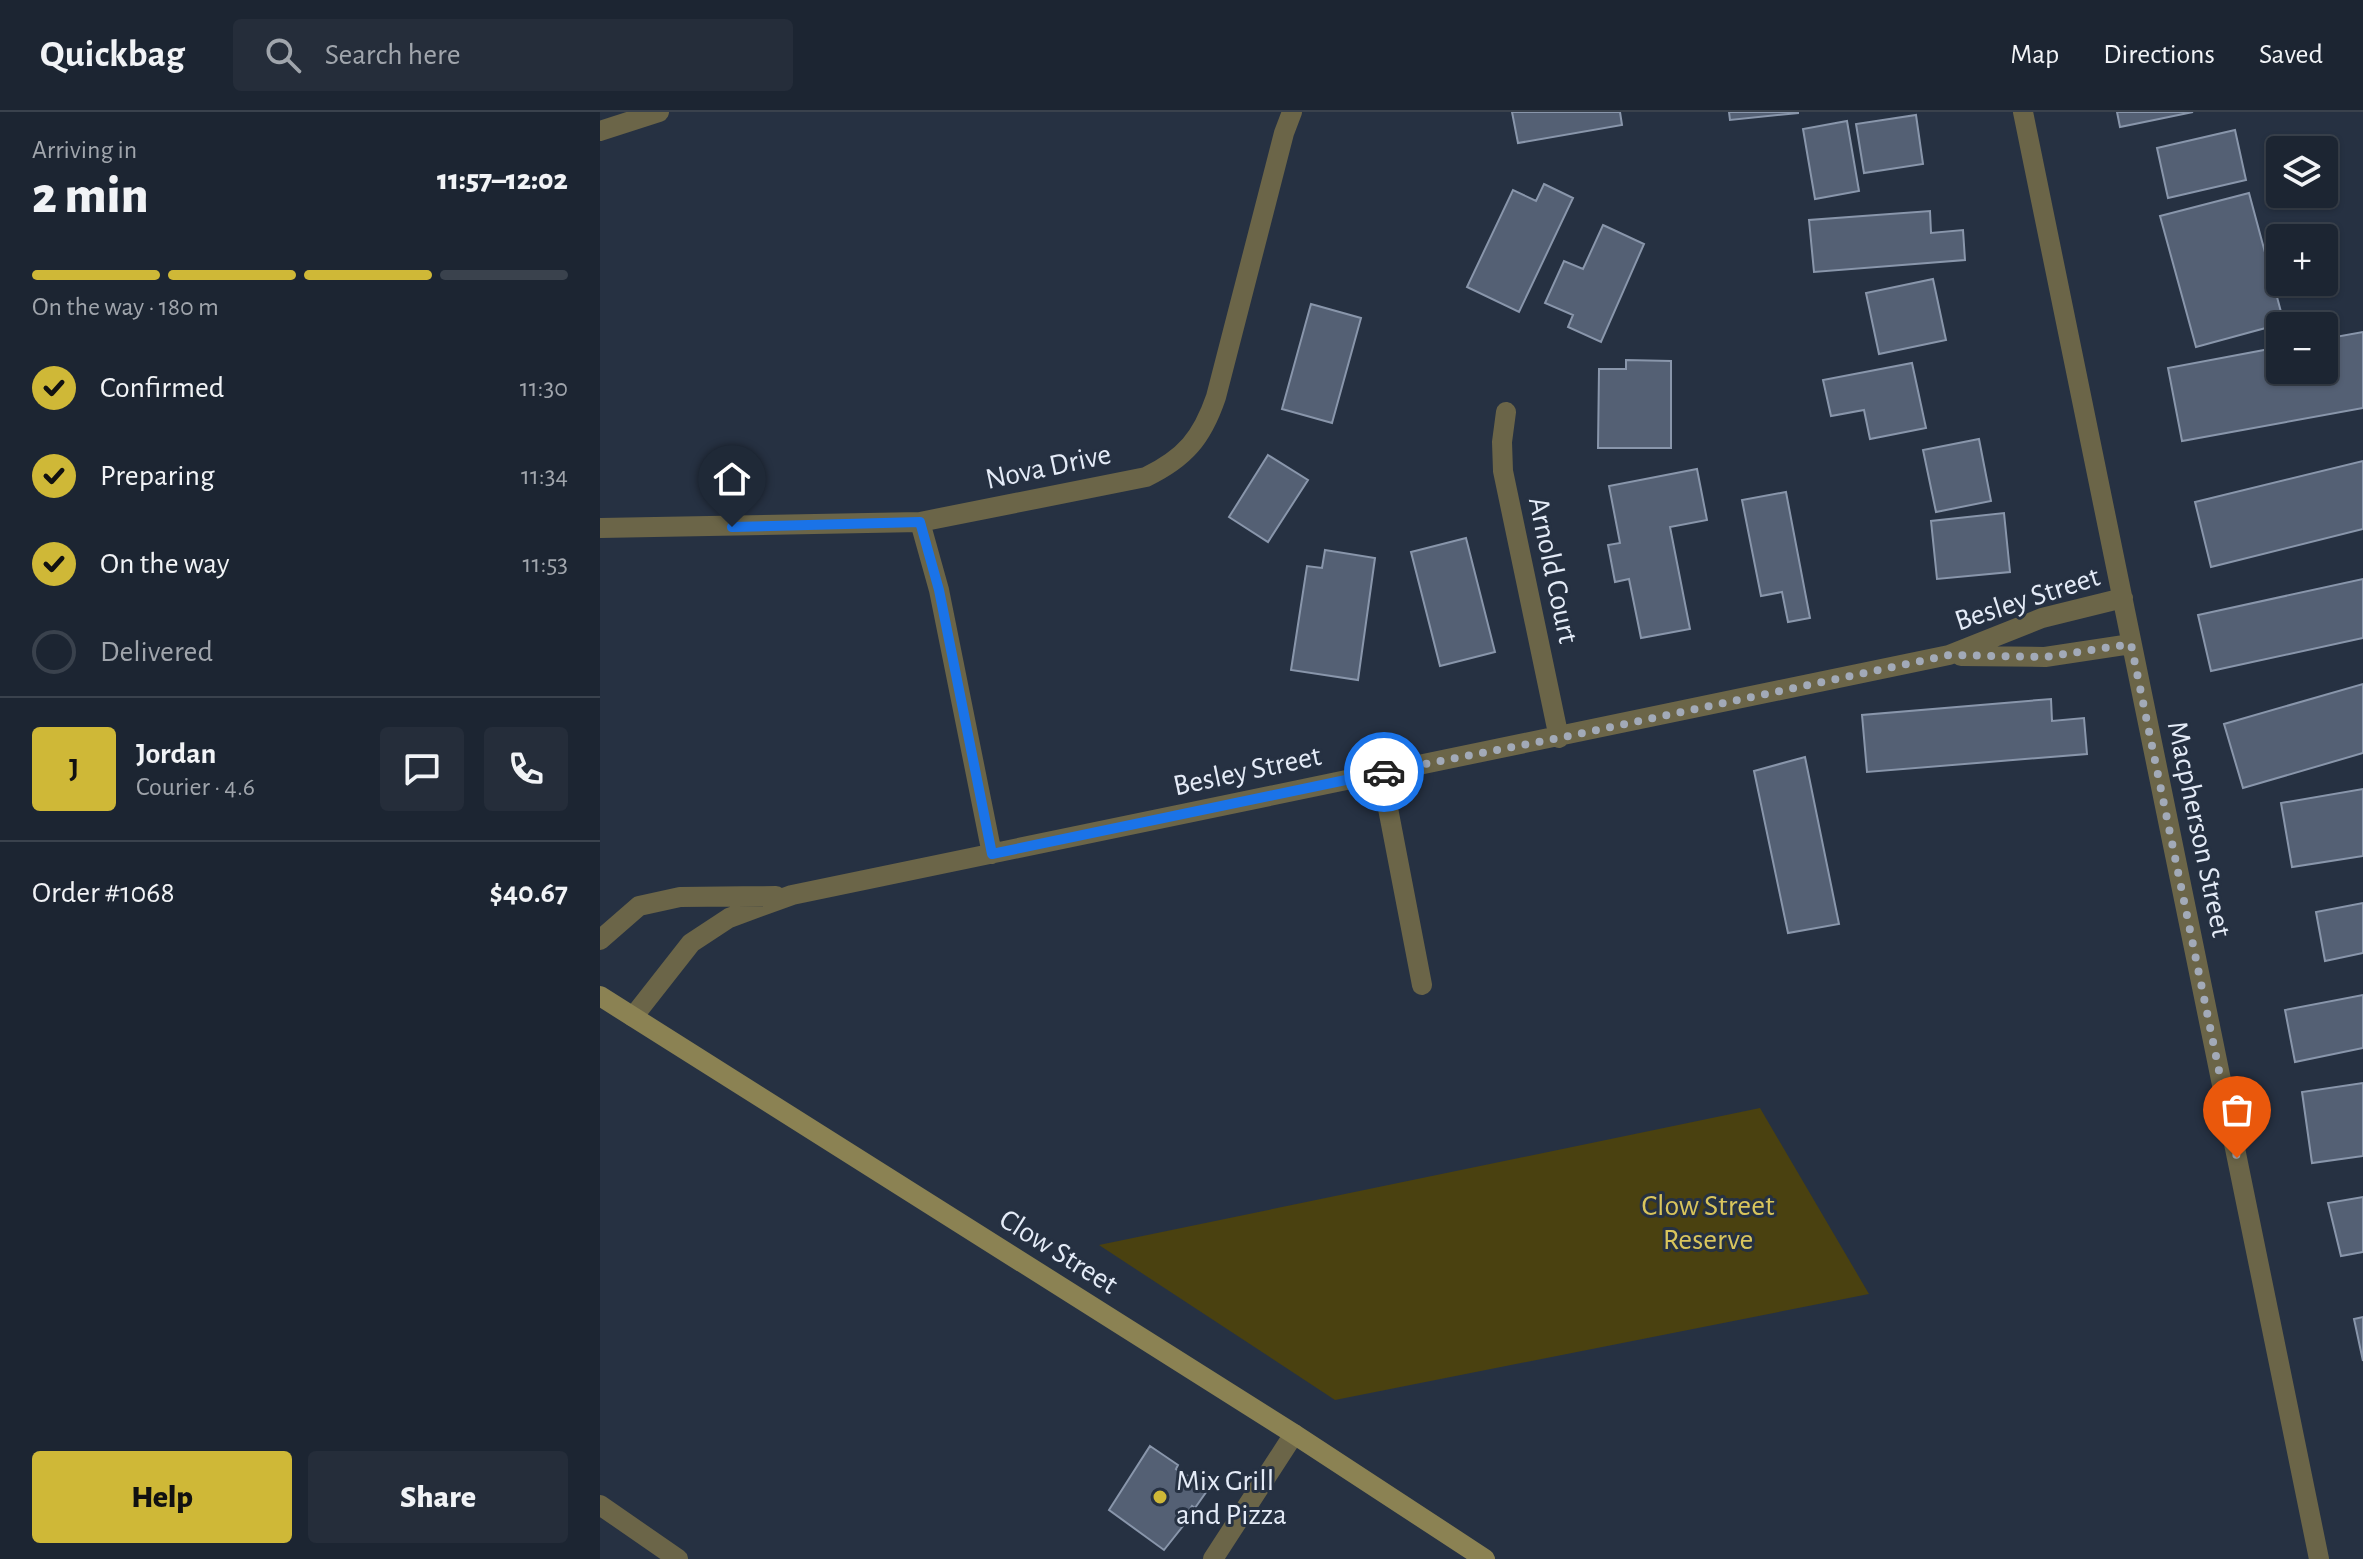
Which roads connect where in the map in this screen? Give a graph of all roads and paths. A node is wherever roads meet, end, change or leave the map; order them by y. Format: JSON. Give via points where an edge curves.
{"nodes":[{"id":1,"x":659,"y":112,"type":"edge"},
{"id":2,"x":1292,"y":112,"type":"edge"},
{"id":3,"x":2023,"y":112,"type":"edge"},
{"id":4,"x":1283,"y":122,"type":"edge"},
{"id":5,"x":600,"y":131,"type":"edge"},
{"id":6,"x":1506,"y":412,"type":"dead end"},
{"id":7,"x":920,"y":522,"type":"junction"},
{"id":8,"x":600,"y":528,"type":"edge"},
{"id":9,"x":2123,"y":598,"type":"junction"},
{"id":10,"x":2131,"y":644,"type":"junction"},
{"id":11,"x":1949,"y":655,"type":"junction"},
{"id":12,"x":1559,"y":738,"type":"junction"},
{"id":13,"x":1381,"y":772,"type":"junction"},
{"id":14,"x":992,"y":854,"type":"junction"},
{"id":15,"x":792,"y":895,"type":"junction"},
{"id":16,"x":600,"y":940,"type":"edge"},
{"id":17,"x":1422,"y":985,"type":"dead end"},
{"id":18,"x":600,"y":996,"type":"edge"},
{"id":19,"x":633,"y":1017,"type":"junction"},
{"id":20,"x":1294,"y":1434,"type":"junction"},
{"id":21,"x":600,"y":1505,"type":"edge"},
{"id":22,"x":678,"y":1559,"type":"edge"},
{"id":23,"x":1213,"y":1559,"type":"edge"},
{"id":24,"x":1485,"y":1559,"type":"edge"},
{"id":25,"x":2319,"y":1559,"type":"edge"}],
"edges":[{"from":1,"to":5,"type":"street"},
{"from":2,"to":4,"type":"street","name":"Nova Drive"},
{"from":3,"to":9,"type":"street","name":"Macpherson Street"},
{"from":4,"to":7,"type":"street","name":"Nova Drive","via":[[1216,397],[1186,453],[1146,477]]},
{"from":6,"to":12,"type":"street","name":"Arnold Court","via":[[1503,471]]},
{"from":7,"to":8,"type":"street","name":"Nova Drive"},
{"from":7,"to":14,"type":"street","via":[[939,590]]},
{"from":9,"to":10,"type":"street","name":"Macpherson Street"},
{"from":9,"to":11,"type":"street","name":"Besley Street","via":[[2042,618]]},
{"from":10,"to":11,"type":"street","name":"Besley Street","via":[[2045,657]]},
{"from":10,"to":25,"type":"street","name":"Macpherson Street"},
{"from":11,"to":12,"type":"street","name":"Besley Street"},
{"from":12,"to":13,"type":"street","name":"Besley Street"},
{"from":13,"to":14,"type":"street","name":"Besley Street"},
{"from":13,"to":17,"type":"street"},
{"from":14,"to":15,"type":"street","name":"Besley Street"},
{"from":15,"to":16,"type":"street","name":"Besley Street","via":[[680,897],[639,906]]},
{"from":15,"to":19,"type":"street","name":"Besley Street","via":[[729,918],[691,943]]},
{"from":18,"to":19,"type":"main road","name":"Clow Street"},
{"from":19,"to":20,"type":"main road","name":"Clow Street"},
{"from":20,"to":23,"type":"street"},
{"from":20,"to":24,"type":"main road","name":"Clow Street"},
{"from":21,"to":22,"type":"street"}]}
